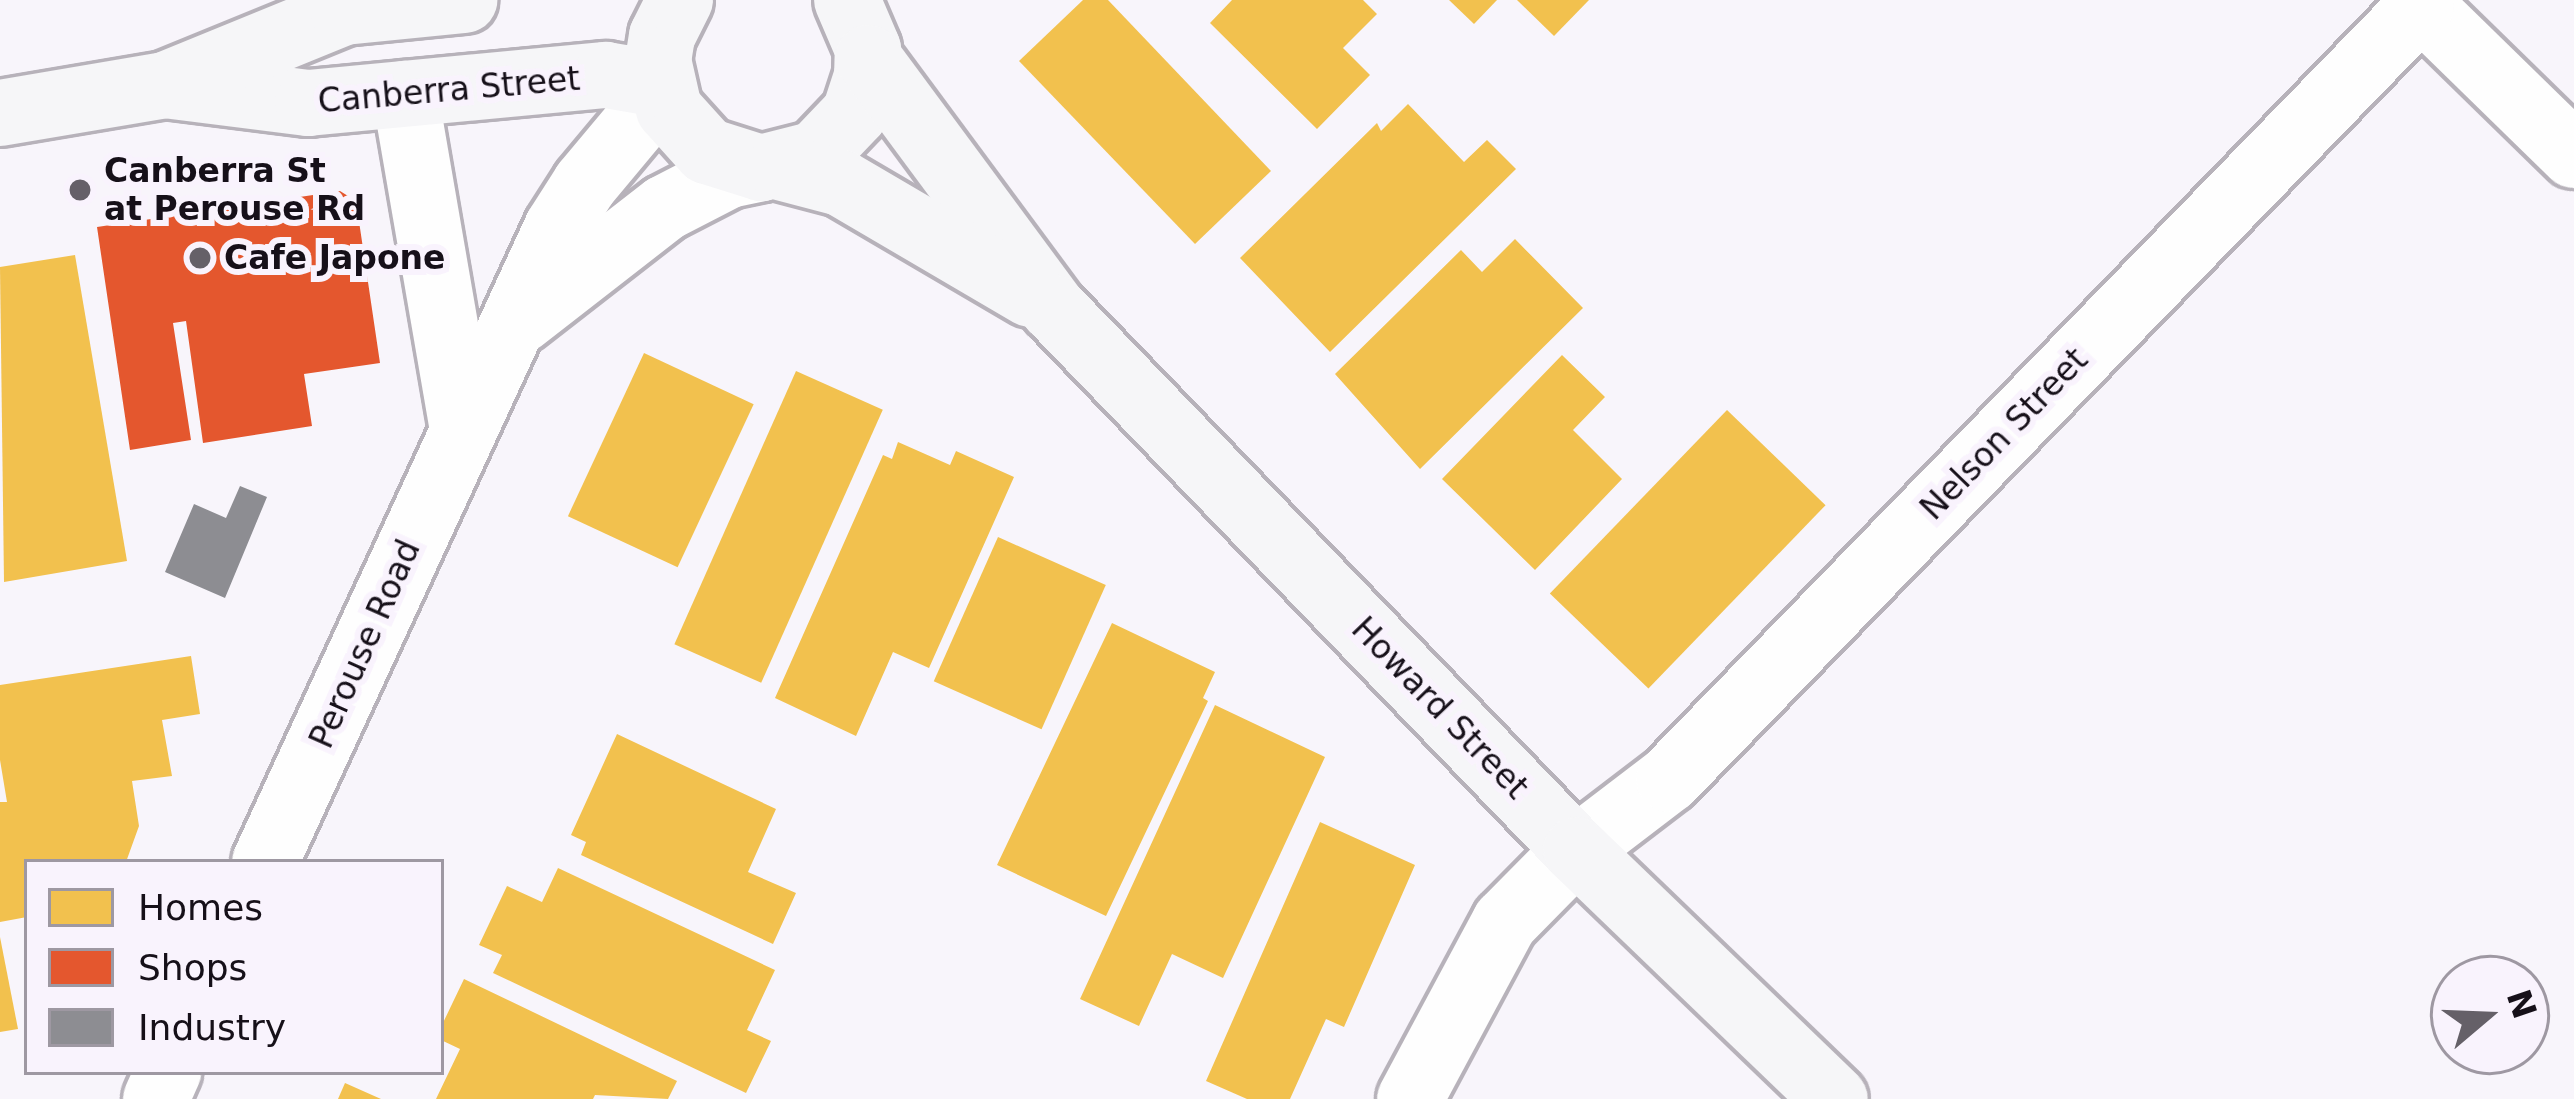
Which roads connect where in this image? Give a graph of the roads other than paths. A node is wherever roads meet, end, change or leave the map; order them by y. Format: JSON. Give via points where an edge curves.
{"nodes":[{"id":1,"x":680,"y":0,"type":"edge"},
{"id":2,"x":425,"y":1,"type":"edge"},
{"id":3,"x":2418,"y":3,"type":"edge"},
{"id":4,"x":870,"y":27,"type":"edge"},
{"id":5,"x":165,"y":85,"type":"junction"},
{"id":6,"x":661,"y":88,"type":"junction"},
{"id":7,"x":405,"y":94,"type":"junction"},
{"id":8,"x":0,"y":113,"type":"edge"},
{"id":9,"x":2574,"y":155,"type":"edge"},
{"id":10,"x":771,"y":168,"type":"junction"},
{"id":11,"x":1053,"y":308,"type":"junction"},
{"id":12,"x":509,"y":330,"type":"junction"},
{"id":13,"x":462,"y":425,"type":"junction"},
{"id":14,"x":1576,"y":850,"type":"junction"},
{"id":15,"x":266,"y":859,"type":"edge"},
{"id":16,"x":1410,"y":1099,"type":"edge"},
{"id":17,"x":1835,"y":1099,"type":"edge"}],
"edges":[{"from":1,"to":6,"type":"street","via":[[662,36]]},
{"from":2,"to":5,"type":"street","name":"Canberra Street","via":[[320,18]]},
{"from":2,"to":7,"type":"street"},
{"from":3,"to":9,"type":"street"},
{"from":3,"to":14,"type":"street","name":"Nelson Street","via":[[1669,779]]},
{"from":4,"to":10,"type":"street","via":[[863,95],[845,129],[815,154]]},
{"from":4,"to":11,"type":"street","name":"Howard Street"},
{"from":5,"to":7,"type":"street","name":"Canberra Street","via":[[308,103]]},
{"from":5,"to":8,"type":"street","name":"Canberra Street"},
{"from":6,"to":7,"type":"street","name":"Canberra Street","via":[[606,75]]},
{"from":6,"to":10,"type":"street","name":"Howard Street","via":[[692,140],[724,160]]},
{"from":6,"to":12,"type":"street","name":"Perouse Road","via":[[572,202]]},
{"from":7,"to":13,"type":"street"},
{"from":10,"to":11,"type":"street","name":"Howard Street","via":[[861,194]]},
{"from":10,"to":12,"type":"street","name":"Perouse Road","via":[[729,175],[664,208]]},
{"from":11,"to":14,"type":"street","name":"Howard Street"},
{"from":12,"to":13,"type":"street","name":"Perouse Road"},
{"from":13,"to":15,"type":"street","name":"Perouse Road"},
{"from":14,"to":16,"type":"street","name":"Nelson Street","via":[[1504,922]]},
{"from":14,"to":17,"type":"street","name":"Howard Street"}]}
